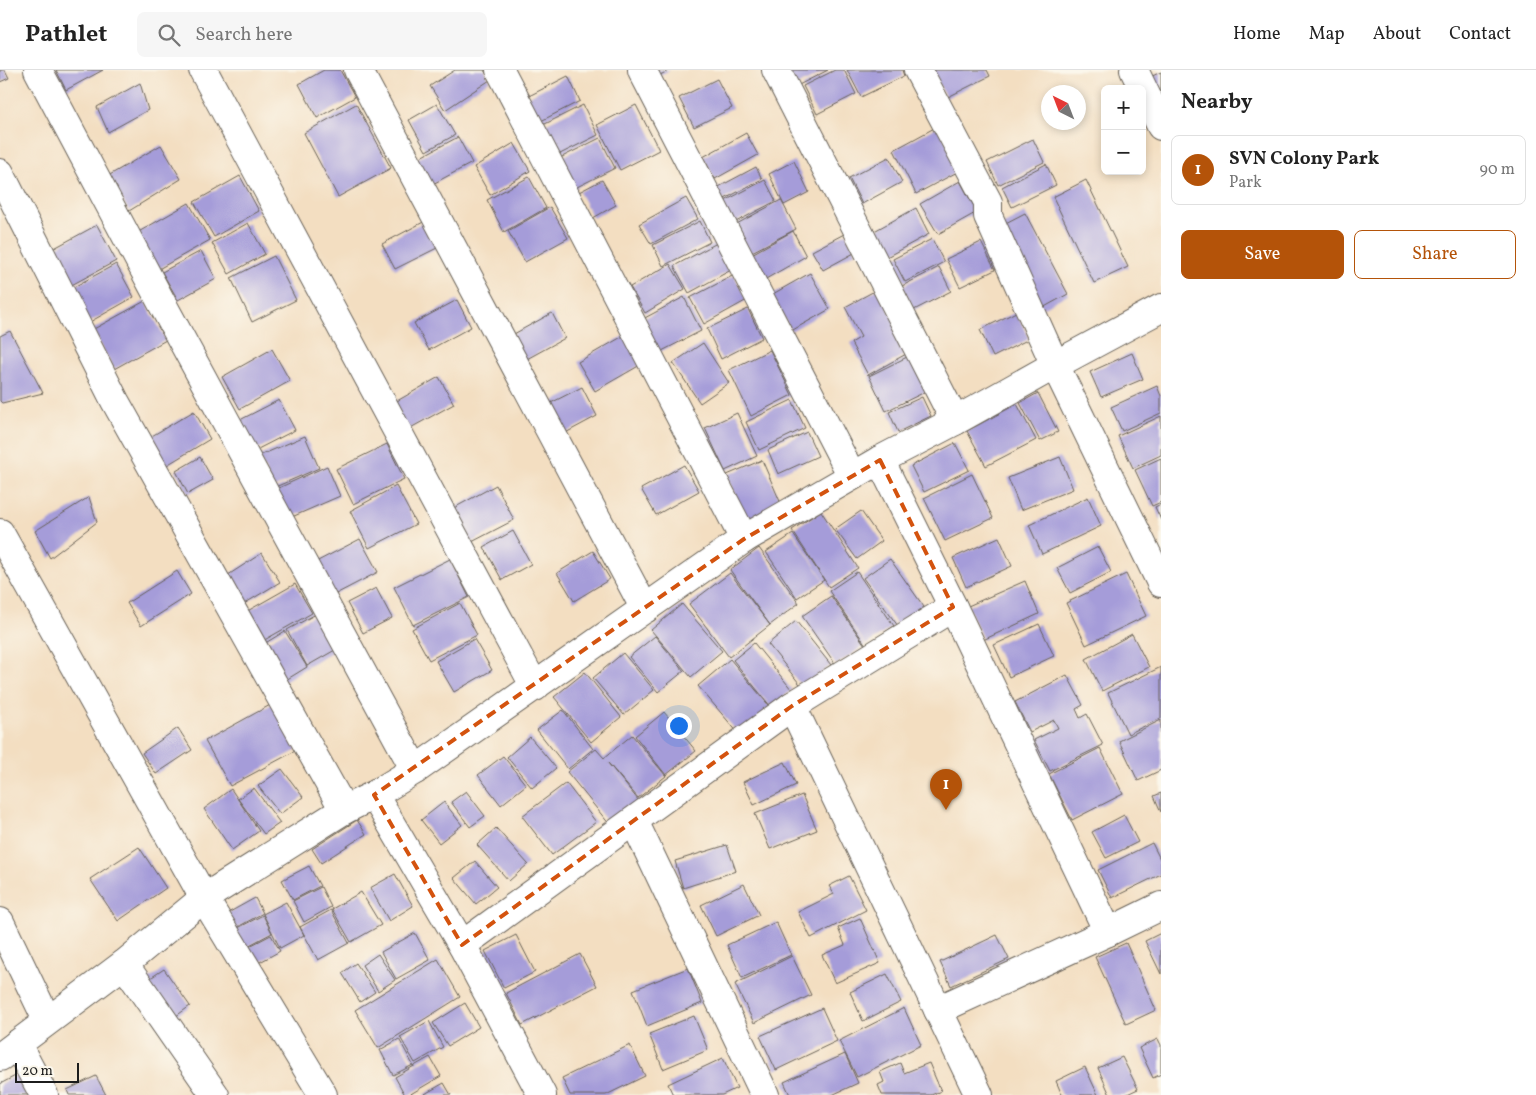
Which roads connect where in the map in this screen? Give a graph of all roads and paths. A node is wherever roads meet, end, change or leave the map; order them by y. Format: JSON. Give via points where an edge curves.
{"nodes":[{"id":1,"x":38,"y":70,"type":"edge"},
{"id":2,"x":203,"y":70,"type":"edge"},
{"id":3,"x":358,"y":70,"type":"edge"},
{"id":4,"x":500,"y":70,"type":"edge"},
{"id":5,"x":642,"y":70,"type":"edge"},
{"id":6,"x":776,"y":70,"type":"edge"},
{"id":7,"x":918,"y":70,"type":"edge"},
{"id":8,"x":1134,"y":70,"type":"edge"},
{"id":9,"x":1161,"y":126,"type":"edge"},
{"id":10,"x":0,"y":173,"type":"edge"},
{"id":11,"x":1161,"y":308,"type":"edge"},
{"id":12,"x":1055,"y":365,"type":"junction"},
{"id":13,"x":955,"y":421,"type":"junction"},
{"id":14,"x":880,"y":460,"type":"junction"},
{"id":15,"x":852,"y":476,"type":"junction"},
{"id":16,"x":0,"y":533,"type":"edge"},
{"id":17,"x":744,"y":539,"type":"junction"},
{"id":18,"x":1161,"y":583,"type":"edge"},
{"id":19,"x":953,"y":607,"type":"junction"},
{"id":20,"x":645,"y":609,"type":"junction"},
{"id":21,"x":535,"y":687,"type":"junction"},
{"id":22,"x":792,"y":706,"type":"junction"},
{"id":23,"x":415,"y":770,"type":"junction"},
{"id":24,"x":374,"y":795,"type":"junction"},
{"id":25,"x":344,"y":810,"type":"junction"},
{"id":26,"x":634,"y":821,"type":"junction"},
{"id":27,"x":204,"y":898,"type":"junction"},
{"id":28,"x":1161,"y":906,"type":"edge"},
{"id":29,"x":0,"y":922,"type":"edge"},
{"id":30,"x":1108,"y":932,"type":"junction"},
{"id":31,"x":462,"y":945,"type":"junction"},
{"id":32,"x":124,"y":964,"type":"junction"},
{"id":33,"x":938,"y":1010,"type":"junction"},
{"id":34,"x":47,"y":1020,"type":"junction"},
{"id":35,"x":9,"y":1050,"type":"edge"},
{"id":36,"x":44,"y":1095,"type":"edge"},
{"id":37,"x":215,"y":1095,"type":"edge"},
{"id":38,"x":323,"y":1095,"type":"edge"},
{"id":39,"x":542,"y":1095,"type":"edge"},
{"id":40,"x":765,"y":1095,"type":"edge"},
{"id":41,"x":978,"y":1095,"type":"edge"}],
"edges":[{"from":1,"to":23,"type":"street"},
{"from":2,"to":21,"type":"street"},
{"from":3,"to":20,"type":"street"},
{"from":4,"to":17,"type":"street"},
{"from":5,"to":15,"type":"street"},
{"from":6,"to":13,"type":"street"},
{"from":7,"to":12,"type":"street","via":[[988,202],[988,216]]},
{"from":8,"to":9,"type":"street"},
{"from":10,"to":25,"type":"street","via":[[115,401]]},
{"from":11,"to":12,"type":"street"},
{"from":12,"to":13,"type":"street"},
{"from":12,"to":18,"type":"street"},
{"from":13,"to":14,"type":"street"},
{"from":14,"to":15,"type":"street"},
{"from":14,"to":19,"type":"street"},
{"from":15,"to":17,"type":"street"},
{"from":16,"to":27,"type":"street"},
{"from":17,"to":20,"type":"street"},
{"from":19,"to":22,"type":"street"},
{"from":19,"to":30,"type":"street"},
{"from":20,"to":21,"type":"street"},
{"from":21,"to":23,"type":"street"},
{"from":22,"to":26,"type":"street"},
{"from":22,"to":33,"type":"street"},
{"from":23,"to":24,"type":"street"},
{"from":24,"to":25,"type":"street"},
{"from":24,"to":31,"type":"street"},
{"from":25,"to":27,"type":"street"},
{"from":26,"to":31,"type":"street"},
{"from":26,"to":40,"type":"street"},
{"from":27,"to":32,"type":"street"},
{"from":27,"to":38,"type":"street"},
{"from":28,"to":30,"type":"street"},
{"from":29,"to":34,"type":"street"},
{"from":30,"to":33,"type":"street"},
{"from":31,"to":39,"type":"street"},
{"from":32,"to":34,"type":"street"},
{"from":32,"to":37,"type":"street"},
{"from":33,"to":41,"type":"street"},
{"from":34,"to":35,"type":"street"},
{"from":35,"to":36,"type":"street"}]}
